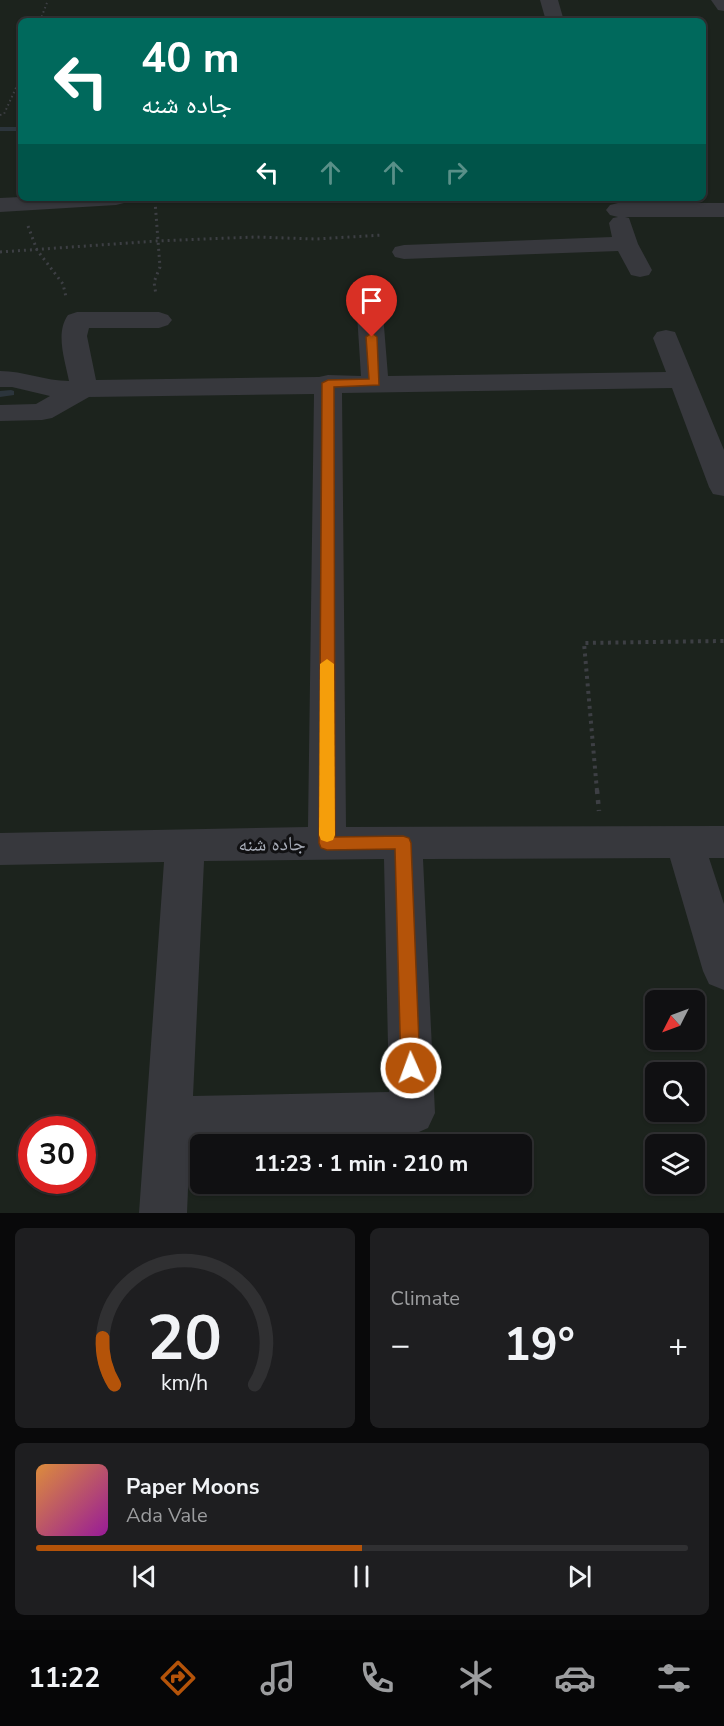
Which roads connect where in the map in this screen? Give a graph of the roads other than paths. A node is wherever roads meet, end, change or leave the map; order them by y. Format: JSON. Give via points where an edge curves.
{"nodes":[{"id":1,"x":549,"y":0,"type":"edge"},
{"id":2,"x":720,"y":0,"type":"edge"},
{"id":3,"x":724,"y":6,"type":"edge"},
{"id":4,"x":554,"y":18,"type":"edge"},
{"id":5,"x":63,"y":201,"type":"edge"},
{"id":6,"x":10,"y":204,"type":"edge"},
{"id":7,"x":616,"y":204,"type":"edge"},
{"id":8,"x":724,"y":210,"type":"edge"},
{"id":9,"x":626,"y":244,"type":"junction"},
{"id":10,"x":404,"y":252,"type":"road end"},
{"id":11,"x":640,"y":270,"type":"dead end"},
{"id":12,"x":370,"y":314,"type":"dead end"},
{"id":13,"x":159,"y":320,"type":"road end"},
{"id":14,"x":666,"y":338,"type":"dead end"},
{"id":15,"x":0,"y":380,"type":"edge"},
{"id":16,"x":683,"y":380,"type":"junction"},
{"id":17,"x":328,"y":383,"type":"junction"},
{"id":18,"x":375,"y":383,"type":"junction"},
{"id":19,"x":84,"y":388,"type":"junction"},
{"id":20,"x":0,"y":413,"type":"edge"},
{"id":21,"x":724,"y":487,"type":"edge"},
{"id":22,"x":685,"y":842,"type":"junction"},
{"id":23,"x":724,"y":842,"type":"edge"},
{"id":24,"x":327,"y":843,"type":"junction"},
{"id":25,"x":403,"y":843,"type":"junction"},
{"id":26,"x":185,"y":846,"type":"junction"},
{"id":27,"x":0,"y":849,"type":"edge"},
{"id":28,"x":724,"y":971,"type":"edge"},
{"id":29,"x":169,"y":1119,"type":"junction"},
{"id":30,"x":164,"y":1213,"type":"edge"}],
"edges":[{"from":1,"to":4,"type":"street"},
{"from":2,"to":3,"type":"street"},
{"from":5,"to":6,"type":"street"},
{"from":7,"to":8,"type":"street"},
{"from":7,"to":9,"type":"street"},
{"from":9,"to":10,"type":"street"},
{"from":9,"to":11,"type":"street"},
{"from":12,"to":18,"type":"street"},
{"from":13,"to":19,"type":"street","via":[[77,320],[74,336]]},
{"from":14,"to":16,"type":"street"},
{"from":15,"to":19,"type":"street"},
{"from":16,"to":18,"type":"street"},
{"from":16,"to":21,"type":"street"},
{"from":17,"to":18,"type":"street"},
{"from":17,"to":19,"type":"street"},
{"from":17,"to":24,"type":"street"},
{"from":19,"to":20,"type":"street","via":[[42,412]]},
{"from":22,"to":23,"type":"street","name":"جاده شنه"},
{"from":22,"to":25,"type":"street","name":"جاده شنه"},
{"from":22,"to":28,"type":"street"},
{"from":24,"to":25,"type":"street","name":"جاده شنه"},
{"from":24,"to":26,"type":"street","name":"جاده شنه"},
{"from":25,"to":29,"type":"street","via":[[412,1113]]},
{"from":26,"to":27,"type":"street","name":"جاده شنه"},
{"from":26,"to":29,"type":"street"},
{"from":29,"to":30,"type":"street"}]}
